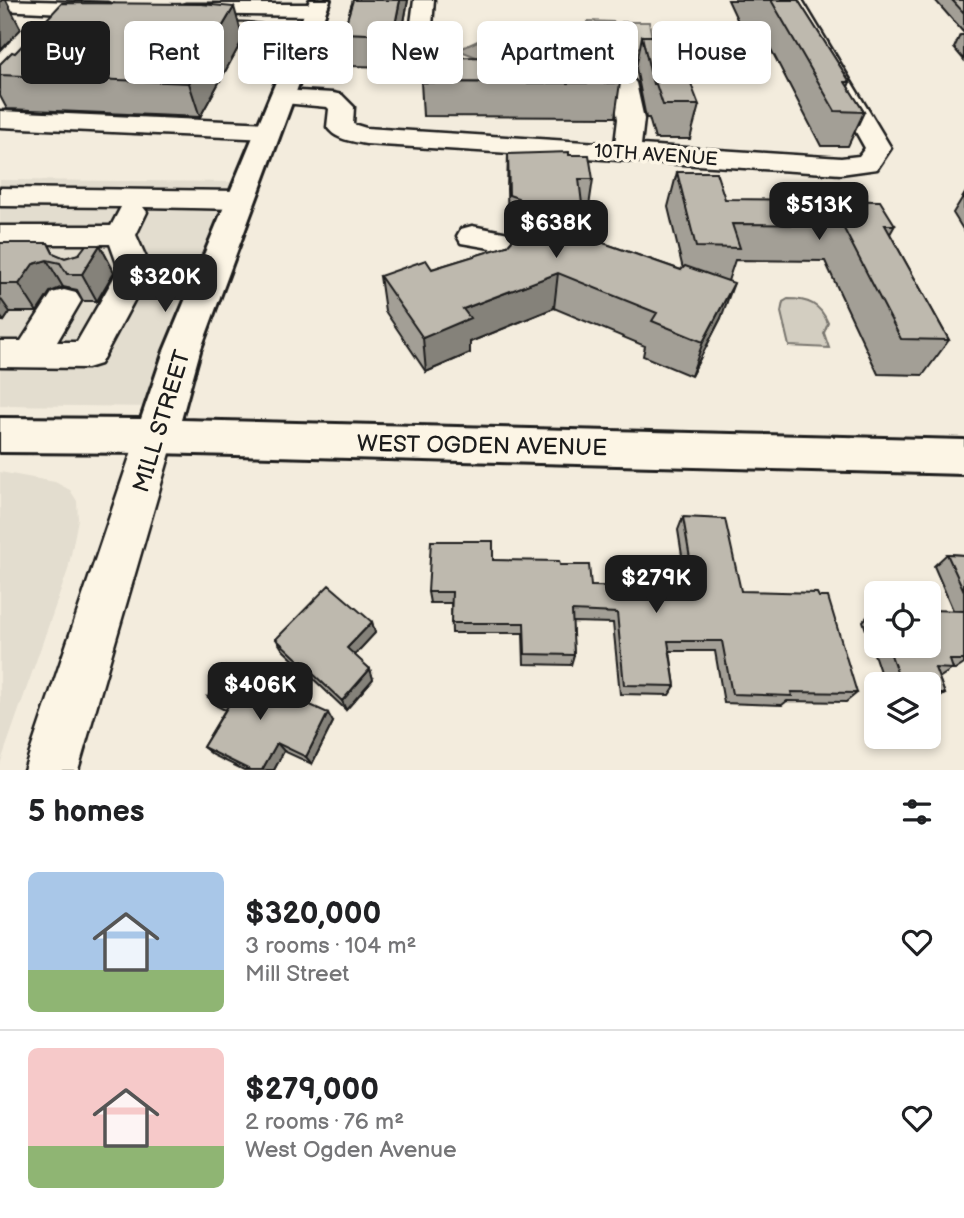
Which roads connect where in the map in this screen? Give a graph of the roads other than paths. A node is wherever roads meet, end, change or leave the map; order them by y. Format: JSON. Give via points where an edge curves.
{"nodes":[{"id":1,"x":424,"y":0,"type":"edge"},
{"id":2,"x":792,"y":0,"type":"edge"},
{"id":3,"x":0,"y":5,"type":"edge"},
{"id":4,"x":318,"y":5,"type":"edge"},
{"id":5,"x":160,"y":10,"type":"edge"},
{"id":6,"x":422,"y":21,"type":"edge"},
{"id":7,"x":0,"y":24,"type":"edge"},
{"id":8,"x":287,"y":84,"type":"edge"},
{"id":9,"x":624,"y":84,"type":"edge"},
{"id":10,"x":282,"y":97,"type":"junction"},
{"id":11,"x":0,"y":119,"type":"edge"},
{"id":12,"x":268,"y":131,"type":"junction"},
{"id":13,"x":627,"y":152,"type":"junction"},
{"id":14,"x":0,"y":197,"type":"edge"},
{"id":15,"x":138,"y":199,"type":"junction"},
{"id":16,"x":240,"y":200,"type":"junction"},
{"id":17,"x":0,"y":235,"type":"edge"},
{"id":18,"x":121,"y":235,"type":"junction"},
{"id":19,"x":472,"y":236,"type":"dead end"},
{"id":20,"x":495,"y":268,"type":"edge"},
{"id":21,"x":42,"y":355,"type":"edge"},
{"id":22,"x":0,"y":435,"type":"edge"},
{"id":23,"x":156,"y":436,"type":"junction"},
{"id":24,"x":964,"y":457,"type":"edge"},
{"id":25,"x":51,"y":770,"type":"edge"}],
"edges":[{"from":1,"to":6,"type":"street"},
{"from":2,"to":13,"type":"street","name":"10TH AVENUE","via":[[878,148],[867,163],[841,166]]},
{"from":3,"to":7,"type":"street","via":[[128,18]]},
{"from":4,"to":5,"type":"street"},
{"from":8,"to":10,"type":"main road","name":"MILL STREET"},
{"from":9,"to":13,"type":"street","via":[[631,120]]},
{"from":10,"to":12,"type":"main road","name":"MILL STREET"},
{"from":10,"to":13,"type":"street","name":"10TH AVENUE","via":[[333,100],[342,107],[340,127],[366,136]]},
{"from":11,"to":12,"type":"street"},
{"from":12,"to":16,"type":"main road","name":"MILL STREET"},
{"from":14,"to":15,"type":"street"},
{"from":15,"to":16,"type":"street"},
{"from":15,"to":18,"type":"street"},
{"from":16,"to":23,"type":"main road","name":"MILL STREET","via":[[181,351]]},
{"from":17,"to":18,"type":"street"},
{"from":18,"to":21,"type":"street","via":[[111,244],[93,285]]},
{"from":18,"to":21,"type":"street","via":[[135,269],[88,355]]},
{"from":19,"to":20,"type":"street","via":[[503,241]]},
{"from":22,"to":23,"type":"main road","name":"WEST OGDEN AVENUE"},
{"from":23,"to":24,"type":"main road","name":"WEST OGDEN AVENUE"},
{"from":23,"to":25,"type":"street","name":"MILL STREET"}]}
